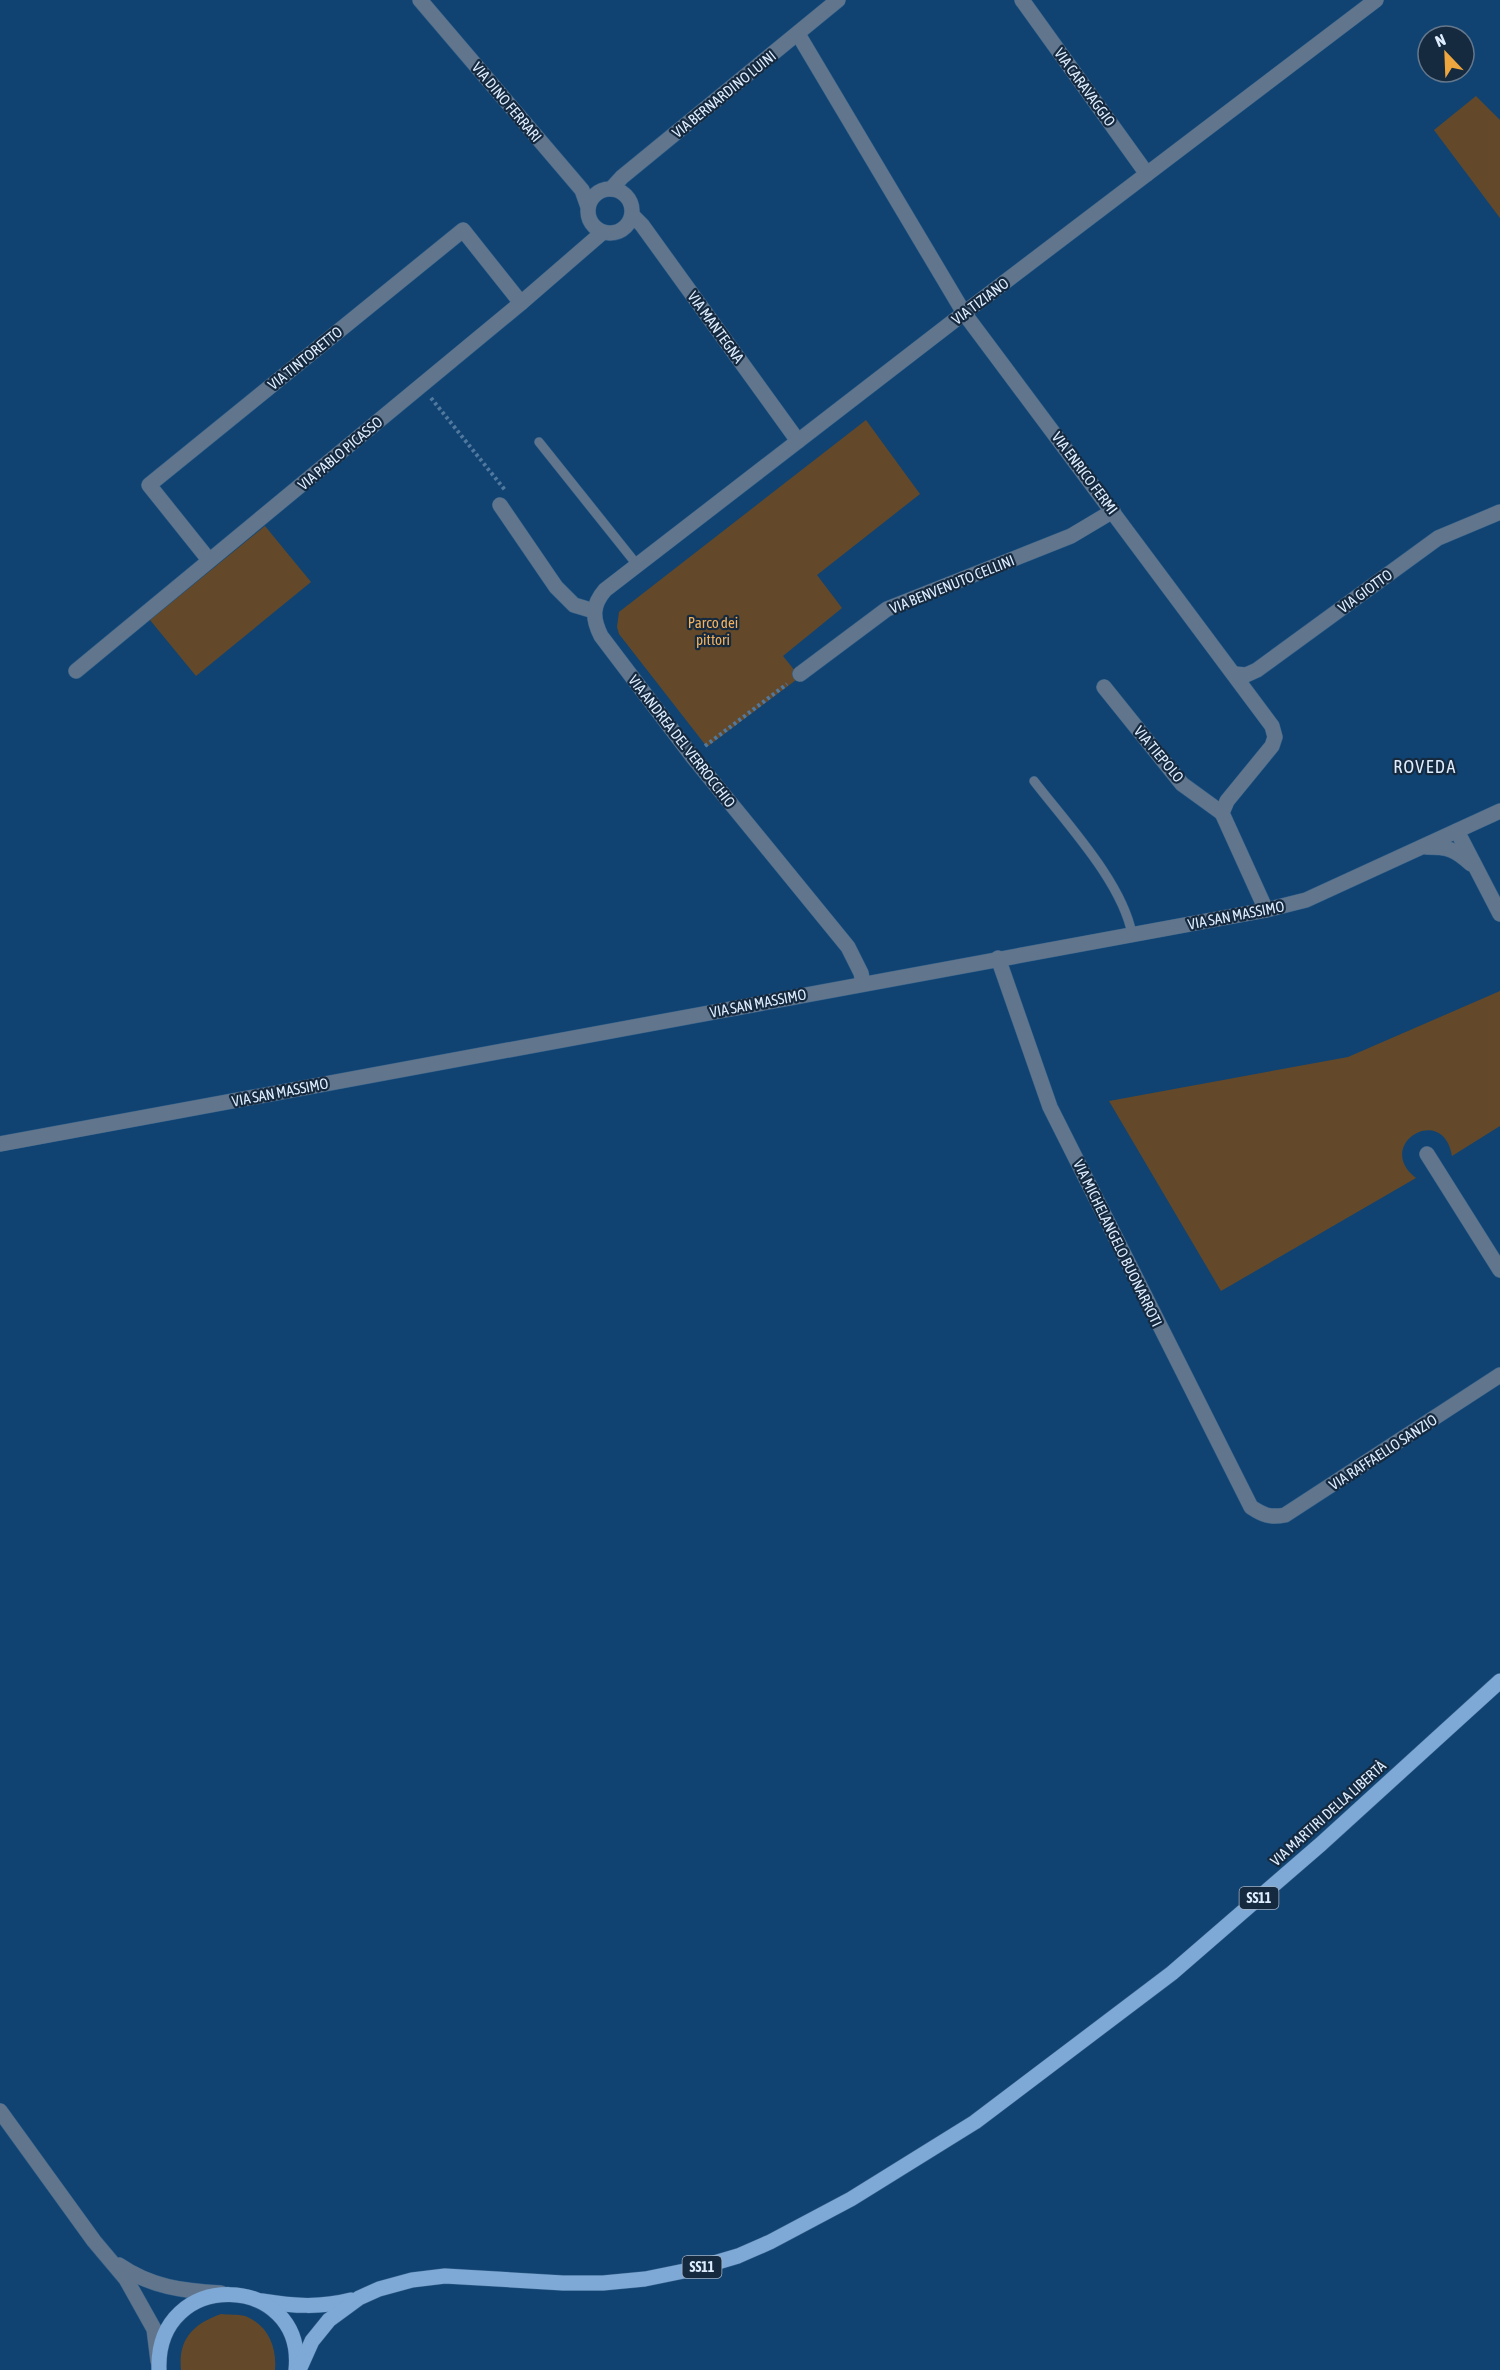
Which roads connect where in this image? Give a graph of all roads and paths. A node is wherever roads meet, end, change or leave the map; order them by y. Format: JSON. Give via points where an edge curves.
{"nodes":[{"id":1,"x":420,"y":0,"type":"edge"},
{"id":2,"x":838,"y":0,"type":"edge"},
{"id":3,"x":1022,"y":0,"type":"edge"},
{"id":4,"x":1376,"y":0,"type":"edge"},
{"id":5,"x":798,"y":34,"type":"junction"},
{"id":6,"x":1147,"y":174,"type":"junction"},
{"id":7,"x":611,"y":189,"type":"junction"},
{"id":8,"x":588,"y":207,"type":"junction"},
{"id":9,"x":632,"y":215,"type":"junction"},
{"id":10,"x":603,"y":232,"type":"junction"},
{"id":11,"x":521,"y":303,"type":"junction"},
{"id":12,"x":964,"y":313,"type":"junction"},
{"id":13,"x":421,"y":386,"type":"junction"},
{"id":14,"x":798,"y":441,"type":"junction"},
{"id":15,"x":539,"y":442,"type":"dead end"},
{"id":16,"x":500,"y":506,"type":"joint"},
{"id":17,"x":1113,"y":511,"type":"junction"},
{"id":18,"x":1500,"y":512,"type":"edge"},
{"id":19,"x":209,"y":560,"type":"junction"},
{"id":20,"x":638,"y":566,"type":"junction"},
{"id":21,"x":594,"y":611,"type":"junction"},
{"id":22,"x":76,"y":671,"type":"dead end"},
{"id":23,"x":800,"y":674,"type":"joint"},
{"id":24,"x":1235,"y":674,"type":"junction"},
{"id":25,"x":1104,"y":687,"type":"dead end"},
{"id":26,"x":692,"y":756,"type":"junction"},
{"id":27,"x":1034,"y":781,"type":"dead end"},
{"id":28,"x":1500,"y":811,"type":"edge"},
{"id":29,"x":1222,"y":813,"type":"junction"},
{"id":30,"x":1457,"y":831,"type":"junction"},
{"id":31,"x":1422,"y":847,"type":"junction"},
{"id":32,"x":1476,"y":868,"type":"junction"},
{"id":33,"x":1266,"y":910,"type":"junction"},
{"id":34,"x":1500,"y":914,"type":"edge"},
{"id":35,"x":1132,"y":934,"type":"junction"},
{"id":36,"x":998,"y":958,"type":"junction"},
{"id":37,"x":863,"y":983,"type":"junction"},
{"id":38,"x":0,"y":1144,"type":"edge"},
{"id":39,"x":1427,"y":1154,"type":"dead end"},
{"id":40,"x":1500,"y":1270,"type":"edge"},
{"id":41,"x":1500,"y":1375,"type":"edge"},
{"id":42,"x":1262,"y":1514,"type":"joint"},
{"id":43,"x":1500,"y":1681,"type":"edge"},
{"id":44,"x":0,"y":2110,"type":"edge"},
{"id":45,"x":108,"y":2258,"type":"junction"},
{"id":46,"x":221,"y":2293,"type":"junction"},
{"id":47,"x":360,"y":2298,"type":"junction"},
{"id":48,"x":261,"y":2301,"type":"junction"},
{"id":49,"x":159,"y":2369,"type":"edge"},
{"id":50,"x":298,"y":2370,"type":"edge"}],
"edges":[{"from":1,"to":8,"type":"street","name":"VIA DINO FERRARI","via":[[582,190]]},
{"from":2,"to":5,"type":"street","name":"VIA BERNARDINO LUINI"},
{"from":3,"to":6,"type":"street","name":"VIA CARAVAGGIO"},
{"from":4,"to":6,"type":"street","name":"VIA TIZIANO"},
{"from":5,"to":7,"type":"street","name":"VIA BERNARDINO LUINI"},
{"from":5,"to":12,"type":"street","name":"VIA ENRICO FERMI"},
{"from":6,"to":12,"type":"street","name":"VIA TIZIANO"},
{"from":7,"to":8,"type":"street","via":[[599,192]]},
{"from":7,"to":9,"type":"street","via":[[627,197]]},
{"from":8,"to":10,"type":"street","via":[[592,225]]},
{"from":9,"to":10,"type":"street","via":[[621,230]]},
{"from":9,"to":14,"type":"street","name":"VIA MANTEGNA"},
{"from":10,"to":11,"type":"street","name":"VIA PABLO PICASSO"},
{"from":11,"to":13,"type":"street","name":"VIA PABLO PICASSO"},
{"from":11,"to":19,"type":"street","name":"VIA TINTORETTO","via":[[463,230],[149,485]]},
{"from":12,"to":14,"type":"street","name":"VIA TIZIANO"},
{"from":12,"to":17,"type":"street","name":"VIA ENRICO FERMI"},
{"from":13,"to":16,"type":"path","via":[[510,496]]},
{"from":13,"to":19,"type":"street","name":"VIA PABLO PICASSO"},
{"from":14,"to":20,"type":"street","name":"VIA TIZIANO"},
{"from":15,"to":20,"type":"lane"},
{"from":16,"to":21,"type":"street","via":[[556,587],[574,605]]},
{"from":17,"to":23,"type":"street","name":"VIA BENVENUTO CELLINI","via":[[1071,536],[887,609]]},
{"from":17,"to":24,"type":"street","name":"VIA ENRICO FERMI"},
{"from":18,"to":24,"type":"street","name":"VIA GIOTTO","via":[[1438,538],[1257,670]]},
{"from":19,"to":22,"type":"street","name":"VIA PABLO PICASSO"},
{"from":20,"to":21,"type":"street","name":"VIA TIZIANO","via":[[605,590]]},
{"from":21,"to":26,"type":"street","name":"VIA ANDREA DEL VERROCCHIO","via":[[601,636]]},
{"from":23,"to":26,"type":"path"},
{"from":24,"to":29,"type":"street","name":"VIA ENRICO FERMI","via":[[1272,726],[1275,737]]},
{"from":25,"to":29,"type":"street","name":"VIA TIEPOLO","via":[[1182,784]]},
{"from":26,"to":37,"type":"street","name":"VIA ANDREA DEL VERROCCHIO","via":[[848,947]]},
{"from":27,"to":35,"type":"lane","via":[[1113,885],[1129,917]]},
{"from":28,"to":30,"type":"street","name":"VIA SAN MASSIMO"},
{"from":29,"to":33,"type":"street"},
{"from":30,"to":31,"type":"street","name":"VIA SAN MASSIMO"},
{"from":30,"to":32,"type":"street"},
{"from":31,"to":32,"type":"street","via":[[1455,851]]},
{"from":31,"to":33,"type":"street","name":"VIA SAN MASSIMO","via":[[1306,900]]},
{"from":32,"to":34,"type":"street"},
{"from":33,"to":35,"type":"street","name":"VIA SAN MASSIMO"},
{"from":35,"to":36,"type":"street","name":"VIA SAN MASSIMO"},
{"from":36,"to":37,"type":"street","name":"VIA SAN MASSIMO"},
{"from":36,"to":42,"type":"street","name":"VIA MICHELANGELO BUONARROTI","via":[[1050,1107],[1243,1494],[1251,1507]]},
{"from":37,"to":38,"type":"street","name":"VIA SAN MASSIMO"},
{"from":39,"to":40,"type":"street"},
{"from":41,"to":42,"type":"street","name":"VIA RAFFAELLO SANZIO","via":[[1304,1504],[1285,1515]]},
{"from":43,"to":47,"type":"main road","name":"VIA MARTIRI DELLA LIBERTÀ","number":"SS11","via":[[1172,1973],[975,2122],[851,2199],[738,2256],[645,2279],[563,2283],[445,2276],[412,2280]]},
{"from":44,"to":45,"type":"street"},
{"from":45,"to":46,"type":"street","via":[[156,2285]]},
{"from":45,"to":49,"type":"street","via":[[126,2279],[154,2329]]},
{"from":46,"to":48,"type":"main road","via":[[242,2294]]},
{"from":46,"to":49,"type":"main road","via":[[200,2299],[175,2318],[160,2347]]},
{"from":47,"to":48,"type":"main road","via":[[328,2306],[298,2307]]},
{"from":47,"to":50,"type":"main road","via":[[328,2320]]},
{"from":48,"to":50,"type":"main road","via":[[279,2315],[292,2335]]}]}
